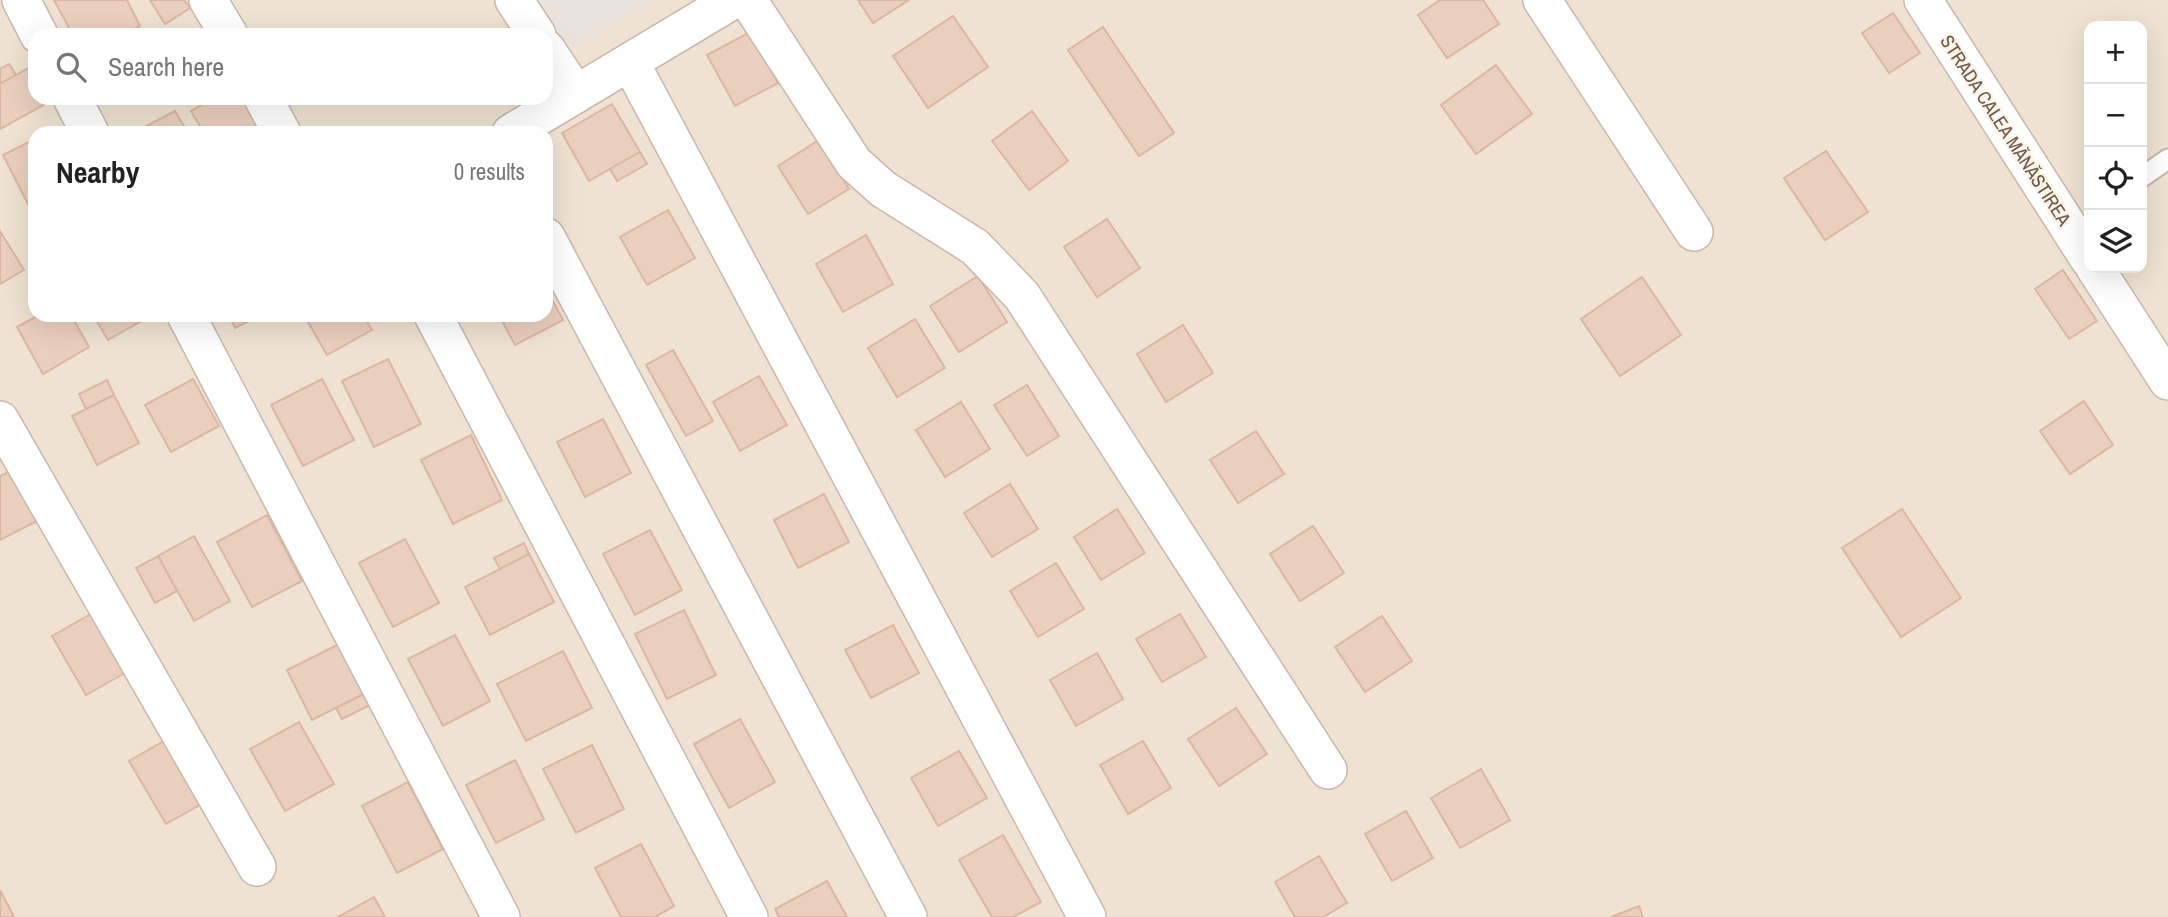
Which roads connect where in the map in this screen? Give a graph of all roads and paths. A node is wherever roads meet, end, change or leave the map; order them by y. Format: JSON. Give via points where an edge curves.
{"nodes":[{"id":1,"x":20,"y":0,"type":"edge"},
{"id":2,"x":208,"y":0,"type":"edge"},
{"id":3,"x":514,"y":0,"type":"edge"},
{"id":4,"x":733,"y":0,"type":"edge"},
{"id":5,"x":748,"y":0,"type":"edge"},
{"id":6,"x":1542,"y":0,"type":"edge"},
{"id":7,"x":1923,"y":0,"type":"edge"},
{"id":8,"x":35,"y":28,"type":"edge"},
{"id":9,"x":225,"y":28,"type":"edge"},
{"id":10,"x":532,"y":28,"type":"edge"},
{"id":11,"x":553,"y":60,"type":"edge"},
{"id":12,"x":630,"y":62,"type":"junction"},
{"id":13,"x":576,"y":94,"type":"junction"},
{"id":14,"x":76,"y":105,"type":"edge"},
{"id":15,"x":267,"y":105,"type":"edge"},
{"id":16,"x":86,"y":126,"type":"edge"},
{"id":17,"x":278,"y":126,"type":"edge"},
{"id":18,"x":523,"y":126,"type":"edge"},
{"id":19,"x":2168,"y":159,"type":"edge"},
{"id":20,"x":2147,"y":174,"type":"edge"},
{"id":21,"x":2079,"y":221,"type":"edge"},
{"id":22,"x":1694,"y":232,"type":"dead end"},
{"id":23,"x":2084,"y":240,"type":"edge"},
{"id":24,"x":553,"y":250,"type":"edge"},
{"id":25,"x":2098,"y":273,"type":"edge"},
{"id":26,"x":190,"y":322,"type":"edge"},
{"id":27,"x":437,"y":322,"type":"edge"},
{"id":28,"x":2168,"y":381,"type":"edge"},
{"id":29,"x":0,"y":420,"type":"edge"},
{"id":30,"x":1328,"y":770,"type":"dead end"},
{"id":31,"x":257,"y":867,"type":"dead end"},
{"id":32,"x":501,"y":917,"type":"edge"},
{"id":33,"x":749,"y":917,"type":"edge"},
{"id":34,"x":908,"y":917,"type":"edge"},
{"id":35,"x":1087,"y":917,"type":"edge"}],
"edges":[{"from":1,"to":8,"type":"street"},
{"from":2,"to":9,"type":"street"},
{"from":3,"to":10,"type":"street"},
{"from":4,"to":12,"type":"street"},
{"from":5,"to":30,"type":"street","via":[[854,163],[883,189],[975,247],[1022,296]]},
{"from":6,"to":22,"type":"street"},
{"from":7,"to":21,"type":"street","name":"STRADA CALEA MĂNĂSTIREA"},
{"from":11,"to":13,"type":"street"},
{"from":12,"to":13,"type":"street"},
{"from":12,"to":35,"type":"street"},
{"from":13,"to":18,"type":"street"},
{"from":14,"to":16,"type":"street"},
{"from":15,"to":17,"type":"street"},
{"from":19,"to":20,"type":"lane"},
{"from":21,"to":23,"type":"street","name":"STRADA CALEA MĂNĂSTIREA"},
{"from":24,"to":34,"type":"street"},
{"from":25,"to":28,"type":"street"},
{"from":26,"to":32,"type":"street"},
{"from":27,"to":33,"type":"street"},
{"from":29,"to":31,"type":"street"}]}
